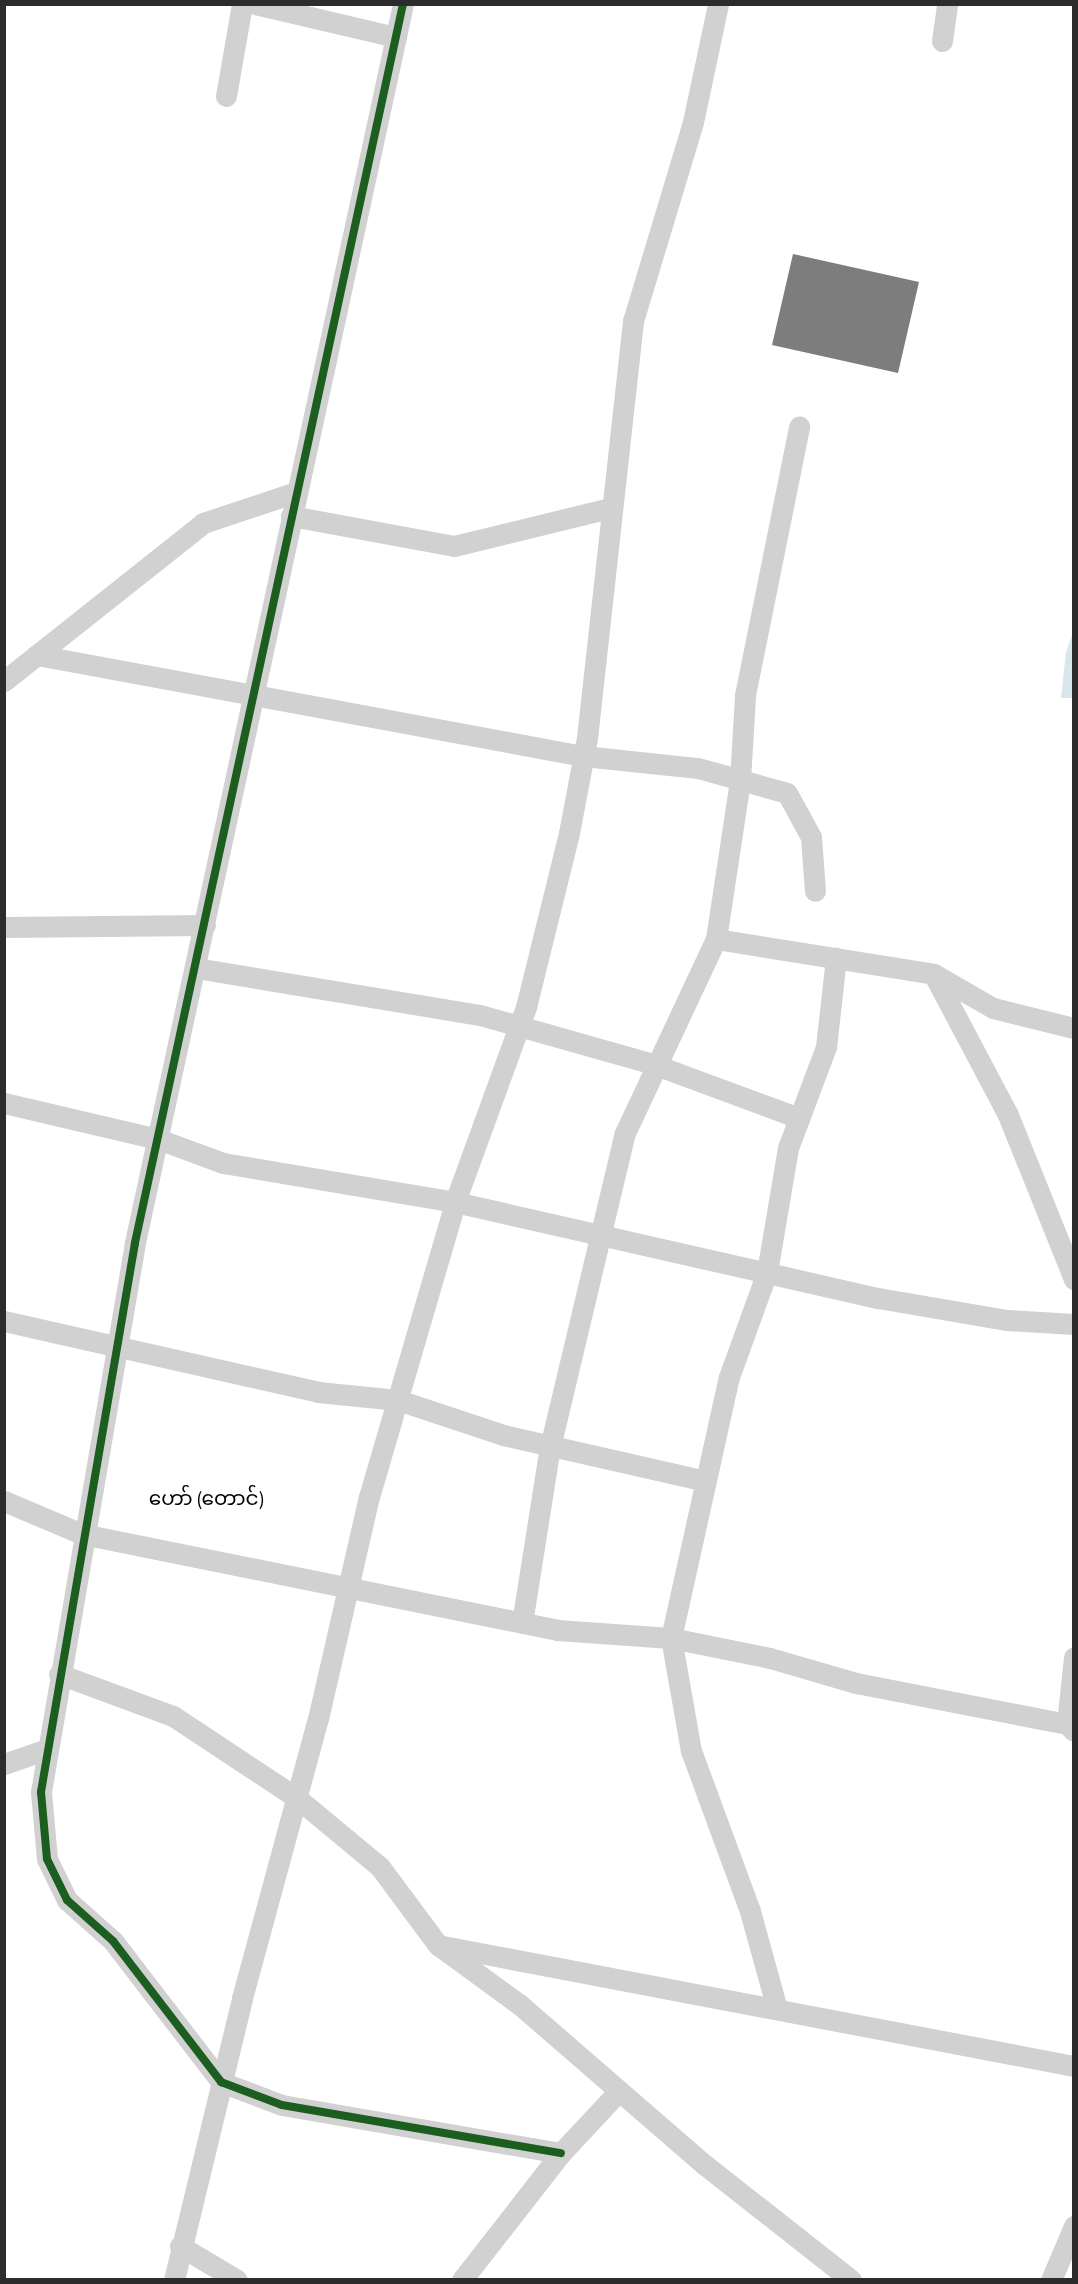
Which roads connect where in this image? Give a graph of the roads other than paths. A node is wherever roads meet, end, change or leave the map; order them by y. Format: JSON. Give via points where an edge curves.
{"nodes":[{"id":1,"x":242,"y":4,"type":"edge"},
{"id":2,"x":255,"y":4,"type":"edge"},
{"id":3,"x":403,"y":4,"type":"edge"},
{"id":4,"x":718,"y":4,"type":"edge"},
{"id":5,"x":947,"y":4,"type":"edge"},
{"id":6,"x":396,"y":37,"type":"junction"},
{"id":7,"x":942,"y":40,"type":"dead end"},
{"id":8,"x":226,"y":96,"type":"dead end"},
{"id":9,"x":799,"y":426,"type":"dead end"},
{"id":10,"x":296,"y":492,"type":"junction"},
{"id":11,"x":610,"y":508,"type":"junction"},
{"id":12,"x":291,"y":516,"type":"junction"},
{"id":13,"x":37,"y":655,"type":"junction"},
{"id":14,"x":4,"y":681,"type":"edge"},
{"id":15,"x":256,"y":692,"type":"junction"},
{"id":16,"x":584,"y":756,"type":"junction"},
{"id":17,"x":740,"y":780,"type":"junction"},
{"id":18,"x":815,"y":891,"type":"dead end"},
{"id":19,"x":205,"y":926,"type":"junction"},
{"id":20,"x":4,"y":927,"type":"edge"},
{"id":21,"x":716,"y":939,"type":"junction"},
{"id":22,"x":836,"y":958,"type":"junction"},
{"id":23,"x":196,"y":968,"type":"junction"},
{"id":24,"x":934,"y":974,"type":"junction"},
{"id":25,"x":519,"y":1024,"type":"junction"},
{"id":26,"x":1074,"y":1028,"type":"edge"},
{"id":27,"x":653,"y":1064,"type":"junction"},
{"id":28,"x":4,"y":1103,"type":"edge"},
{"id":29,"x":799,"y":1118,"type":"junction"},
{"id":30,"x":158,"y":1139,"type":"junction"},
{"id":31,"x":455,"y":1202,"type":"junction"},
{"id":32,"x":602,"y":1233,"type":"junction"},
{"id":33,"x":767,"y":1272,"type":"junction"},
{"id":34,"x":1074,"y":1279,"type":"edge"},
{"id":35,"x":4,"y":1321,"type":"edge"},
{"id":36,"x":1074,"y":1324,"type":"edge"},
{"id":37,"x":116,"y":1348,"type":"junction"},
{"id":38,"x":399,"y":1401,"type":"junction"},
{"id":39,"x":550,"y":1447,"type":"junction"},
{"id":40,"x":706,"y":1481,"type":"junction"},
{"id":41,"x":4,"y":1501,"type":"edge"},
{"id":42,"x":82,"y":1534,"type":"junction"},
{"id":43,"x":347,"y":1589,"type":"junction"},
{"id":44,"x":522,"y":1623,"type":"junction"},
{"id":45,"x":671,"y":1638,"type":"junction"},
{"id":46,"x":1074,"y":1657,"type":"edge"},
{"id":47,"x":59,"y":1674,"type":"junction"},
{"id":48,"x":1070,"y":1728,"type":"edge"},
{"id":49,"x":47,"y":1749,"type":"junction"},
{"id":50,"x":4,"y":1764,"type":"edge"},
{"id":51,"x":297,"y":1798,"type":"junction"},
{"id":52,"x":438,"y":1945,"type":"junction"},
{"id":53,"x":777,"y":2009,"type":"junction"},
{"id":54,"x":1074,"y":2066,"type":"edge"},
{"id":55,"x":221,"y":2082,"type":"junction"},
{"id":56,"x":618,"y":2092,"type":"junction"},
{"id":57,"x":561,"y":2153,"type":"junction"},
{"id":58,"x":1074,"y":2226,"type":"edge"},
{"id":59,"x":180,"y":2246,"type":"junction"},
{"id":60,"x":174,"y":2280,"type":"edge"},
{"id":61,"x":237,"y":2280,"type":"edge"},
{"id":62,"x":462,"y":2280,"type":"edge"},
{"id":63,"x":851,"y":2280,"type":"edge"},
{"id":64,"x":1051,"y":2280,"type":"edge"}],
"edges":[{"from":1,"to":8,"type":"street"},
{"from":2,"to":6,"type":"street"},
{"from":3,"to":6,"type":"street"},
{"from":4,"to":11,"type":"street","via":[[693,122],[633,321]]},
{"from":5,"to":7,"type":"street"},
{"from":6,"to":10,"type":"street"},
{"from":9,"to":17,"type":"street","via":[[745,695]]},
{"from":10,"to":12,"type":"street"},
{"from":10,"to":13,"type":"street","via":[[203,522]]},
{"from":11,"to":12,"type":"street","via":[[454,546]]},
{"from":11,"to":16,"type":"street"},
{"from":12,"to":15,"type":"street"},
{"from":13,"to":14,"type":"street"},
{"from":13,"to":15,"type":"street"},
{"from":15,"to":16,"type":"street"},
{"from":15,"to":19,"type":"street"},
{"from":16,"to":17,"type":"street","via":[[698,768]]},
{"from":16,"to":25,"type":"street"},
{"from":17,"to":18,"type":"street","via":[[787,793],[811,837]]},
{"from":17,"to":21,"type":"street"},
{"from":19,"to":20,"type":"street"},
{"from":19,"to":23,"type":"street"},
{"from":21,"to":22,"type":"street"},
{"from":21,"to":27,"type":"street"},
{"from":22,"to":24,"type":"street"},
{"from":22,"to":29,"type":"street","via":[[826,1047]]},
{"from":23,"to":25,"type":"street"},
{"from":23,"to":30,"type":"street"},
{"from":24,"to":26,"type":"street","via":[[993,1008]]},
{"from":24,"to":34,"type":"street","via":[[1008,1115]]},
{"from":25,"to":27,"type":"street"},
{"from":25,"to":31,"type":"street"},
{"from":27,"to":29,"type":"street"},
{"from":27,"to":32,"type":"street","via":[[625,1133]]},
{"from":28,"to":30,"type":"street"},
{"from":29,"to":33,"type":"street","via":[[788,1148]]},
{"from":30,"to":31,"type":"street","via":[[223,1163]]},
{"from":30,"to":37,"type":"street"},
{"from":31,"to":32,"type":"street"},
{"from":31,"to":38,"type":"street"},
{"from":32,"to":33,"type":"street"},
{"from":32,"to":39,"type":"street"},
{"from":33,"to":36,"type":"street","via":[[1007,1320]]},
{"from":33,"to":40,"type":"street","via":[[729,1377]]},
{"from":35,"to":37,"type":"street"},
{"from":37,"to":38,"type":"street","via":[[224,1367],[318,1392]]},
{"from":37,"to":42,"type":"street"},
{"from":38,"to":39,"type":"street"},
{"from":38,"to":43,"type":"street"},
{"from":39,"to":40,"type":"street"},
{"from":39,"to":44,"type":"street"},
{"from":40,"to":45,"type":"street"},
{"from":41,"to":42,"type":"street"},
{"from":42,"to":43,"type":"street"},
{"from":42,"to":47,"type":"street"},
{"from":43,"to":44,"type":"street"},
{"from":43,"to":51,"type":"street"},
{"from":44,"to":45,"type":"street"},
{"from":45,"to":48,"type":"street","via":[[770,1658],[856,1683]]},
{"from":45,"to":53,"type":"street","via":[[691,1750],[750,1911]]},
{"from":46,"to":48,"type":"street"},
{"from":47,"to":49,"type":"street"},
{"from":47,"to":51,"type":"street","via":[[173,1716]]},
{"from":49,"to":50,"type":"street"},
{"from":49,"to":55,"type":"street","via":[[41,1792],[47,1858],[68,1900],[113,1941]]},
{"from":51,"to":52,"type":"street","via":[[380,1867]]},
{"from":51,"to":55,"type":"street"},
{"from":52,"to":53,"type":"street"},
{"from":52,"to":56,"type":"street","via":[[519,2004]]},
{"from":53,"to":54,"type":"street"},
{"from":55,"to":57,"type":"street","via":[[282,2105]]},
{"from":55,"to":59,"type":"street"},
{"from":56,"to":57,"type":"street"},
{"from":56,"to":63,"type":"street"},
{"from":57,"to":62,"type":"street"},
{"from":58,"to":64,"type":"street"},
{"from":59,"to":60,"type":"street"},
{"from":59,"to":61,"type":"street"}]}
